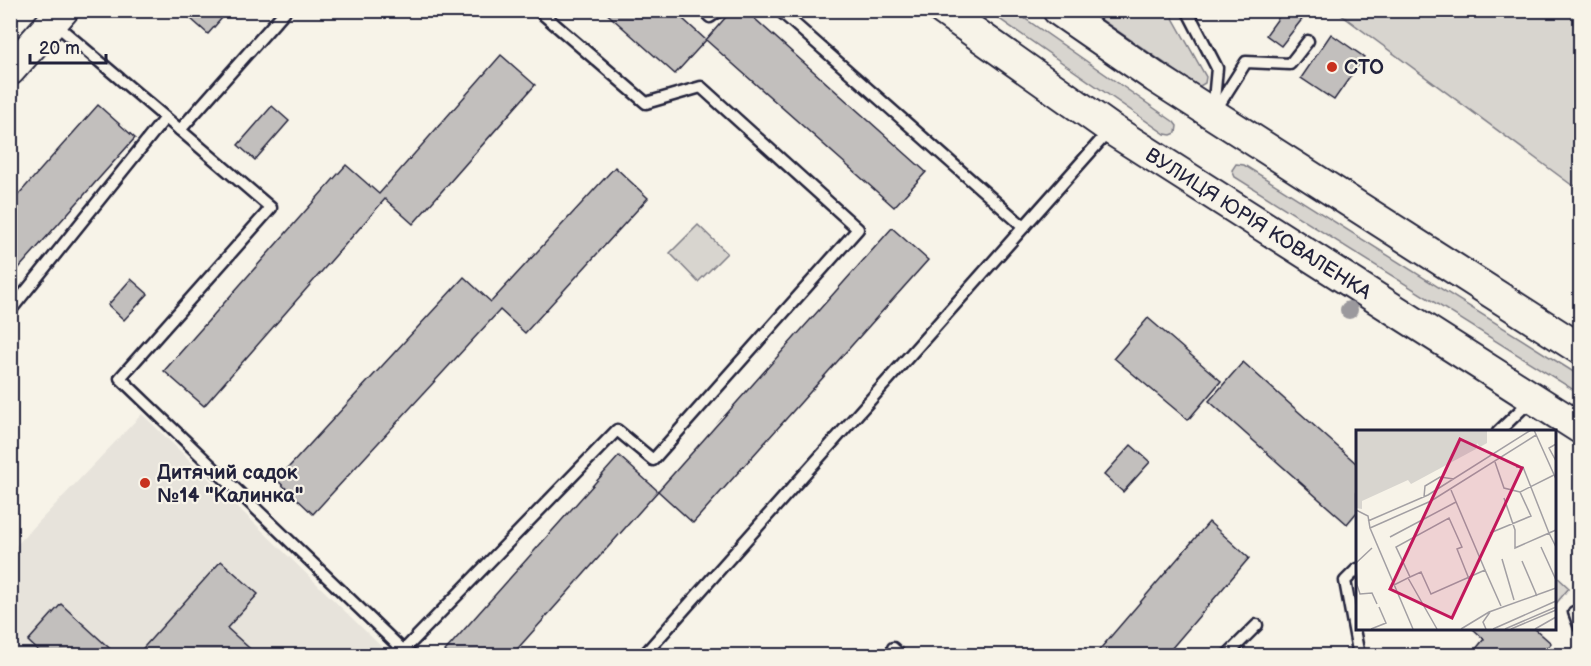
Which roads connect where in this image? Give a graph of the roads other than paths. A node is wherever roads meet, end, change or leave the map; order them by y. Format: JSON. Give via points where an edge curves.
{"nodes":[{"id":1,"x":286,"y":10,"type":"edge"},
{"id":2,"x":538,"y":10,"type":"edge"},
{"id":3,"x":703,"y":10,"type":"edge"},
{"id":4,"x":720,"y":10,"type":"edge"},
{"id":5,"x":779,"y":10,"type":"edge"},
{"id":6,"x":944,"y":10,"type":"edge"},
{"id":7,"x":1058,"y":10,"type":"edge"},
{"id":8,"x":1187,"y":10,"type":"edge"},
{"id":9,"x":58,"y":16,"type":"edge"},
{"id":10,"x":1308,"y":41,"type":"dead end"},
{"id":11,"x":10,"y":70,"type":"edge"},
{"id":12,"x":1213,"y":114,"type":"junction"},
{"id":13,"x":165,"y":118,"type":"junction"},
{"id":14,"x":1111,"y":129,"type":"junction"},
{"id":15,"x":180,"y":130,"type":"junction"},
{"id":16,"x":1024,"y":227,"type":"junction"},
{"id":17,"x":10,"y":311,"type":"edge"},
{"id":18,"x":1581,"y":349,"type":"edge"},
{"id":19,"x":1533,"y":398,"type":"junction"},
{"id":20,"x":1581,"y":428,"type":"edge"},
{"id":21,"x":1500,"y":430,"type":"edge"},
{"id":22,"x":1356,"y":570,"type":"edge"},
{"id":23,"x":1574,"y":612,"type":"dead end"},
{"id":24,"x":1257,"y":625,"type":"dead end"},
{"id":25,"x":1581,"y":627,"type":"edge"},
{"id":26,"x":406,"y":653,"type":"edge"},
{"id":27,"x":643,"y":656,"type":"edge"},
{"id":28,"x":1227,"y":656,"type":"edge"},
{"id":29,"x":1359,"y":656,"type":"edge"}],
"edges":[{"from":1,"to":15,"type":"lane"},
{"from":2,"to":26,"type":"lane","via":[[646,103],[701,87],[858,229],[653,460],[617,430]]},
{"from":3,"to":4,"type":"lane","via":[[710,17]]},
{"from":5,"to":16,"type":"lane"},
{"from":6,"to":14,"type":"street","name":"ВУЛИЦЯ ЮРІЯ КОВАЛЕНКА"},
{"from":7,"to":12,"type":"street"},
{"from":8,"to":12,"type":"lane","via":[[1217,68]]},
{"from":9,"to":11,"type":"street"},
{"from":9,"to":13,"type":"lane"},
{"from":10,"to":12,"type":"lane","via":[[1290,64],[1246,62]]},
{"from":12,"to":18,"type":"street"},
{"from":13,"to":15,"type":"lane"},
{"from":13,"to":17,"type":"lane"},
{"from":14,"to":16,"type":"lane"},
{"from":14,"to":19,"type":"street","name":"ВУЛИЦЯ ЮРІЯ КОВАЛЕНКА"},
{"from":15,"to":26,"type":"lane","via":[[271,208],[120,378]]},
{"from":16,"to":27,"type":"lane"},
{"from":19,"to":20,"type":"street","name":"ВУЛИЦЯ ЮРІЯ КОВАЛЕНКА"},
{"from":19,"to":21,"type":"lane"},
{"from":22,"to":29,"type":"lane","via":[[1344,581]]},
{"from":23,"to":25,"type":"lane"},
{"from":24,"to":28,"type":"lane"}]}
